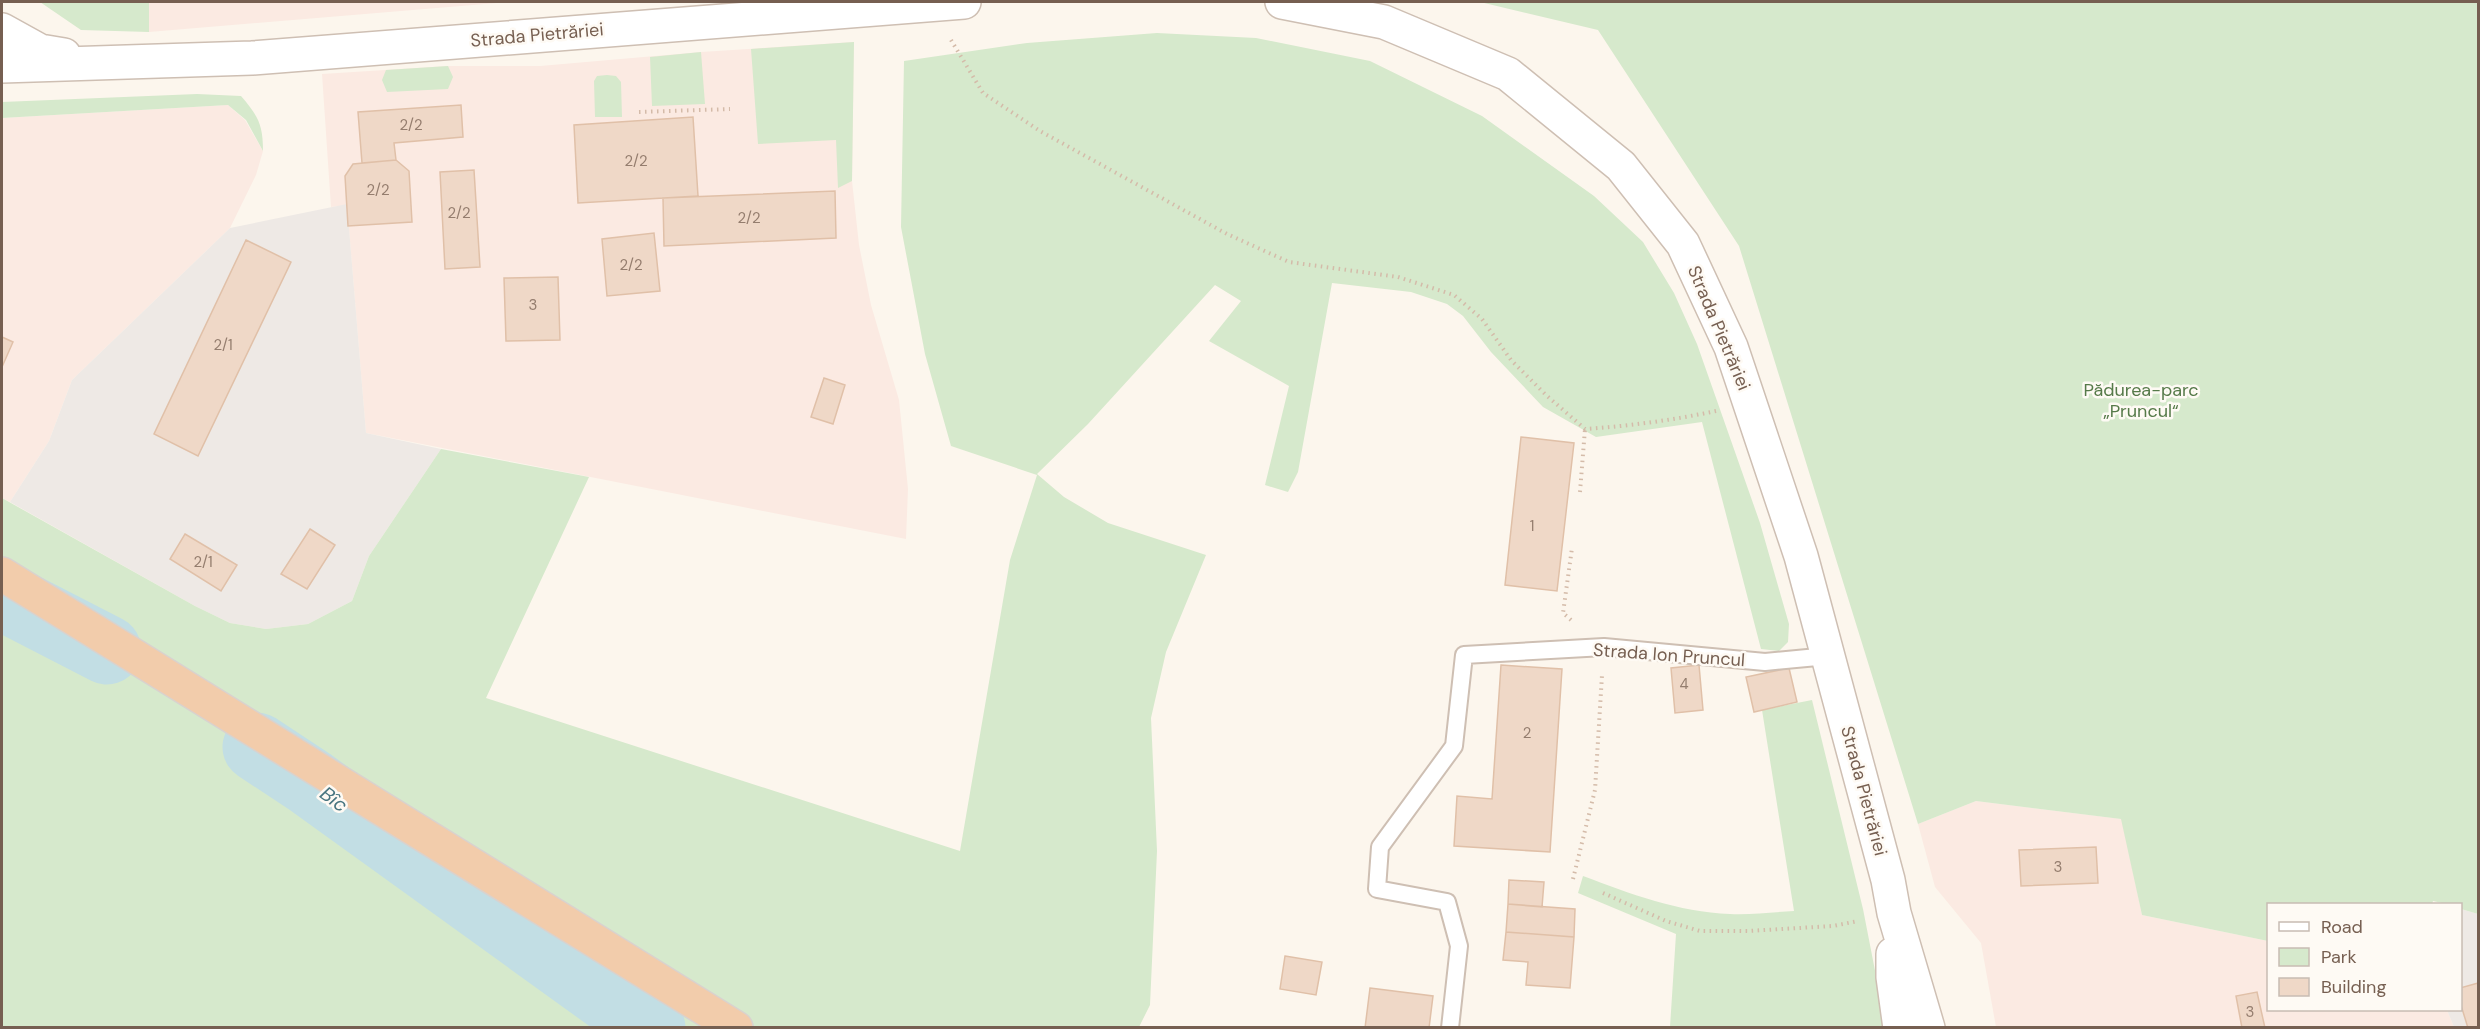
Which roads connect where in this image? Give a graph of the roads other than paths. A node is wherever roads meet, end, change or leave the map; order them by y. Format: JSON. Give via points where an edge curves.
{"nodes":[{"id":1,"x":964,"y":2,"type":"edge"},
{"id":2,"x":1282,"y":2,"type":"edge"},
{"id":3,"x":2,"y":30,"type":"edge"},
{"id":4,"x":110,"y":63,"type":"junction"},
{"id":5,"x":2,"y":66,"type":"edge"},
{"id":6,"x":2,"y":574,"type":"edge"},
{"id":7,"x":1828,"y":656,"type":"junction"},
{"id":8,"x":1894,"y":913,"type":"junction"},
{"id":9,"x":736,"y":1028,"type":"edge"},
{"id":10,"x":1450,"y":1028,"type":"edge"},
{"id":11,"x":1900,"y":1028,"type":"edge"},
{"id":12,"x":1928,"y":1028,"type":"edge"}],
"edges":[{"from":1,"to":4,"type":"street","name":"Strada Pietrăriei","via":[[252,58]]},
{"from":2,"to":7,"type":"street","name":"Strada Pietrăriei","via":[[1384,22],[1508,74],[1621,166],[1683,244],[1731,347],[1801,556]]},
{"from":3,"to":4,"type":"street","name":"Strada Pietrăriei","via":[[40,51]]},
{"from":4,"to":5,"type":"street","name":"Strada Pietrăriei"},
{"from":6,"to":9,"type":"highway"},
{"from":7,"to":8,"type":"street","name":"Strada Pietrăriei"},
{"from":7,"to":10,"type":"lane","name":"Strada Ion Pruncul","via":[[1765,662],[1604,647],[1464,655],[1454,746],[1380,847],[1377,889],[1447,902],[1459,946]]},
{"from":8,"to":11,"type":"street","name":"Strada Pietrăriei","via":[[1893,977]]},
{"from":8,"to":12,"type":"street","name":"Strada Pietrăriei"}]}
